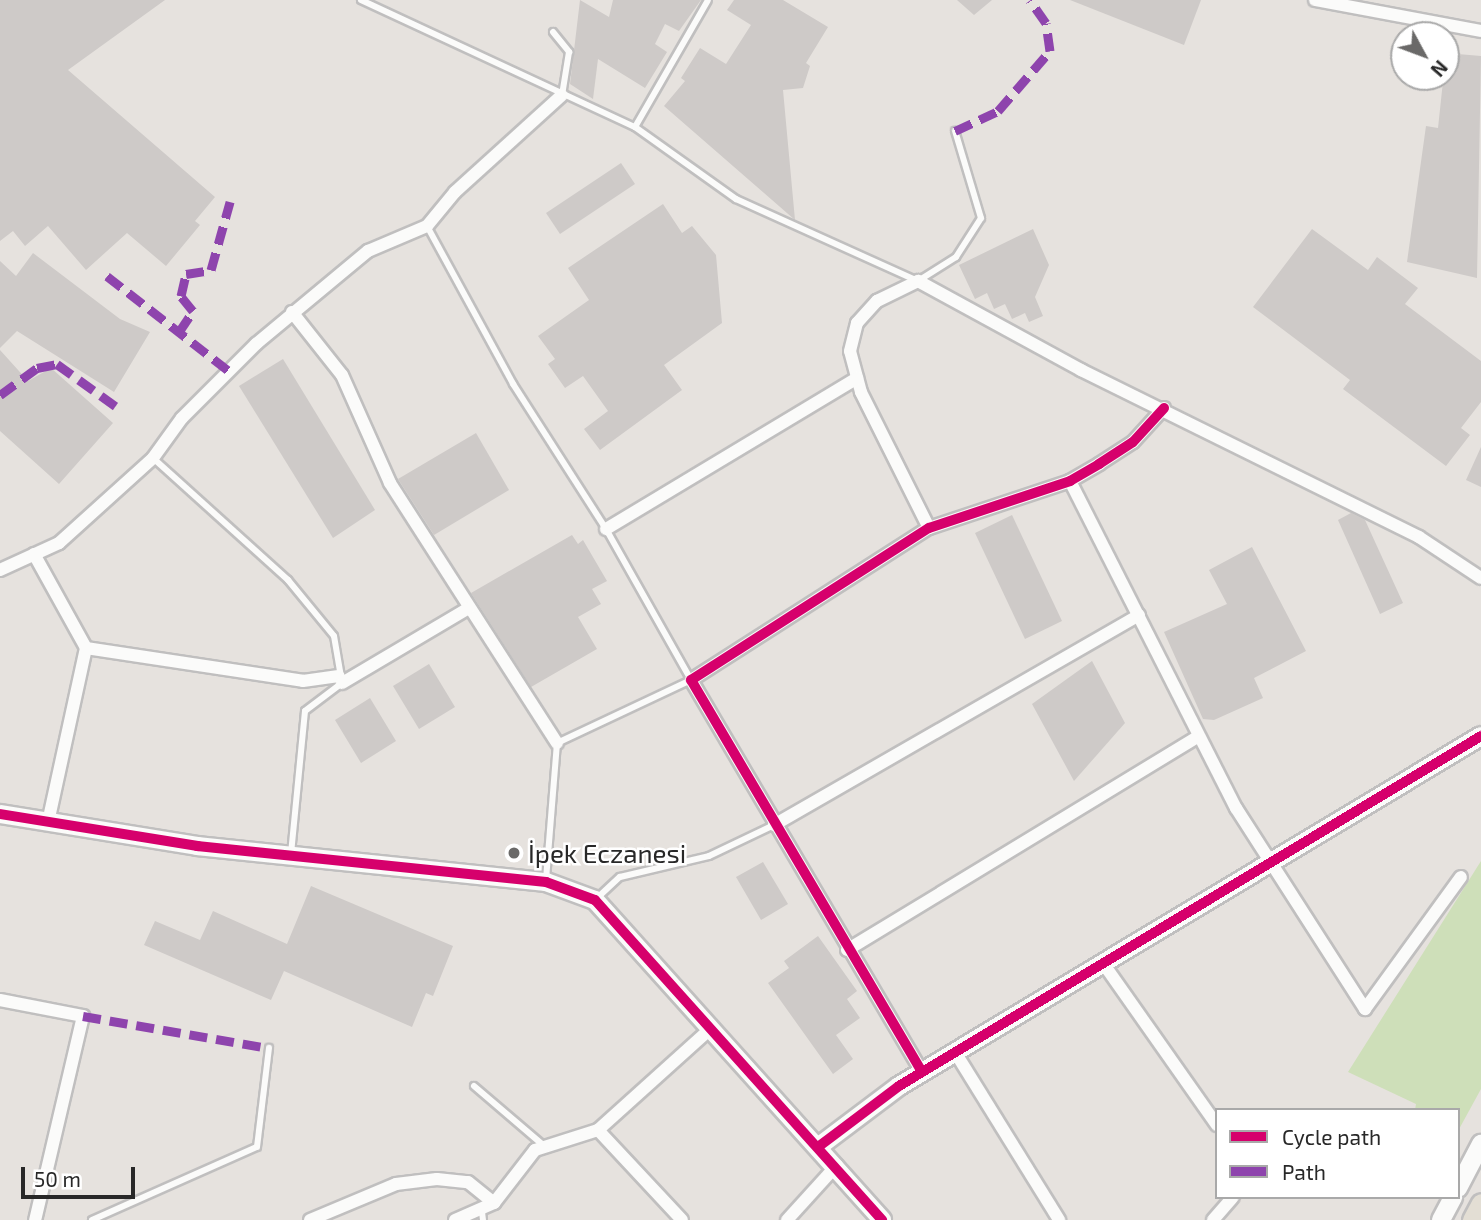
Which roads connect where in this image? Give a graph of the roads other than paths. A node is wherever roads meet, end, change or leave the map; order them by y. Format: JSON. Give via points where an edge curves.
{"nodes":[{"id":1,"x":361,"y":0,"type":"edge"},
{"id":2,"x":708,"y":0,"type":"edge"},
{"id":3,"x":1315,"y":0,"type":"edge"},
{"id":4,"x":1481,"y":31,"type":"edge"},
{"id":5,"x":553,"y":32,"type":"dead end"},
{"id":6,"x":562,"y":95,"type":"junction"},
{"id":7,"x":635,"y":127,"type":"junction"},
{"id":8,"x":955,"y":131,"type":"dead end"},
{"id":9,"x":427,"y":226,"type":"junction"},
{"id":10,"x":918,"y":281,"type":"junction"},
{"id":11,"x":292,"y":312,"type":"junction"},
{"id":12,"x":857,"y":378,"type":"junction"},
{"id":13,"x":1164,"y":408,"type":"junction"},
{"id":14,"x":153,"y":458,"type":"junction"},
{"id":15,"x":1070,"y":481,"type":"junction"},
{"id":16,"x":606,"y":528,"type":"junction"},
{"id":17,"x":929,"y":528,"type":"junction"},
{"id":18,"x":34,"y":554,"type":"junction"},
{"id":19,"x":0,"y":570,"type":"edge"},
{"id":20,"x":1481,"y":578,"type":"edge"},
{"id":21,"x":469,"y":608,"type":"junction"},
{"id":22,"x":1139,"y":615,"type":"junction"},
{"id":23,"x":86,"y":648,"type":"junction"},
{"id":24,"x":341,"y":679,"type":"junction"},
{"id":25,"x":691,"y":680,"type":"junction"},
{"id":26,"x":1481,"y":736,"type":"edge"},
{"id":27,"x":1198,"y":737,"type":"junction"},
{"id":28,"x":557,"y":743,"type":"junction"},
{"id":29,"x":0,"y":814,"type":"edge"},
{"id":30,"x":48,"y":822,"type":"junction"},
{"id":31,"x":774,"y":825,"type":"junction"},
{"id":32,"x":290,"y":856,"type":"junction"},
{"id":33,"x":1269,"y":864,"type":"junction"},
{"id":34,"x":1461,"y":877,"type":"dead end"},
{"id":35,"x":546,"y":882,"type":"junction"},
{"id":36,"x":595,"y":900,"type":"junction"},
{"id":37,"x":846,"y":950,"type":"junction"},
{"id":38,"x":1103,"y":963,"type":"junction"},
{"id":39,"x":0,"y":1000,"type":"edge"},
{"id":40,"x":709,"y":1030,"type":"junction"},
{"id":41,"x":269,"y":1048,"type":"dead end"},
{"id":42,"x":955,"y":1052,"type":"junction"},
{"id":43,"x":922,"y":1072,"type":"junction"},
{"id":44,"x":474,"y":1086,"type":"dead end"},
{"id":45,"x":1215,"y":1122,"type":"edge"},
{"id":46,"x":598,"y":1130,"type":"junction"},
{"id":47,"x":1481,"y":1144,"type":"edge"},
{"id":48,"x":543,"y":1145,"type":"junction"},
{"id":49,"x":818,"y":1147,"type":"junction"},
{"id":50,"x":836,"y":1166,"type":"junction"},
{"id":51,"x":1460,"y":1184,"type":"edge"},
{"id":52,"x":1231,"y":1199,"type":"edge"},
{"id":53,"x":1452,"y":1199,"type":"edge"},
{"id":54,"x":494,"y":1203,"type":"junction"},
{"id":55,"x":1481,"y":1203,"type":"edge"},
{"id":56,"x":483,"y":1216,"type":"edge"},
{"id":57,"x":35,"y":1220,"type":"edge"},
{"id":58,"x":92,"y":1220,"type":"edge"},
{"id":59,"x":310,"y":1220,"type":"edge"},
{"id":60,"x":455,"y":1220,"type":"edge"},
{"id":61,"x":682,"y":1220,"type":"edge"},
{"id":62,"x":787,"y":1220,"type":"edge"},
{"id":63,"x":882,"y":1220,"type":"edge"},
{"id":64,"x":1059,"y":1220,"type":"edge"},
{"id":65,"x":1213,"y":1220,"type":"edge"},
{"id":66,"x":1441,"y":1220,"type":"edge"},
{"id":67,"x":1472,"y":1220,"type":"edge"}],
"edges":[{"from":1,"to":6,"type":"lane"},
{"from":2,"to":7,"type":"lane"},
{"from":3,"to":4,"type":"street"},
{"from":5,"to":6,"type":"lane","via":[[569,52]]},
{"from":6,"to":7,"type":"lane"},
{"from":6,"to":9,"type":"street","via":[[455,192]]},
{"from":7,"to":10,"type":"lane","via":[[736,200]]},
{"from":8,"to":10,"type":"lane","via":[[981,218],[956,257]]},
{"from":9,"to":11,"type":"street","via":[[368,251]]},
{"from":9,"to":16,"type":"lane","via":[[513,384]]},
{"from":10,"to":12,"type":"street","via":[[877,300],[857,323],[850,351]]},
{"from":10,"to":13,"type":"street"},
{"from":11,"to":14,"type":"street","via":[[182,418]]},
{"from":11,"to":21,"type":"street","via":[[342,375],[390,483]]},
{"from":12,"to":16,"type":"street"},
{"from":12,"to":17,"type":"street"},
{"from":13,"to":15,"type":"street","via":[[1133,442]]},
{"from":13,"to":20,"type":"street","via":[[1419,537]]},
{"from":14,"to":18,"type":"street","via":[[59,543]]},
{"from":14,"to":24,"type":"lane","via":[[321,617],[334,636]]},
{"from":15,"to":17,"type":"street"},
{"from":15,"to":22,"type":"street"},
{"from":16,"to":25,"type":"lane"},
{"from":17,"to":25,"type":"street"},
{"from":18,"to":19,"type":"street"},
{"from":18,"to":23,"type":"street"},
{"from":21,"to":24,"type":"street"},
{"from":21,"to":28,"type":"street"},
{"from":22,"to":27,"type":"street"},
{"from":22,"to":31,"type":"street"},
{"from":23,"to":24,"type":"street","via":[[303,681]]},
{"from":23,"to":30,"type":"street"},
{"from":24,"to":32,"type":"lane","via":[[305,711]]},
{"from":25,"to":28,"type":"lane"},
{"from":25,"to":31,"type":"street"},
{"from":26,"to":33,"type":"street"},
{"from":27,"to":33,"type":"street"},
{"from":27,"to":37,"type":"street"},
{"from":28,"to":35,"type":"lane"},
{"from":29,"to":30,"type":"street"},
{"from":30,"to":32,"type":"street"},
{"from":31,"to":36,"type":"lane","via":[[709,856],[620,877]]},
{"from":31,"to":37,"type":"street"},
{"from":32,"to":35,"type":"street"},
{"from":33,"to":34,"type":"street","via":[[1365,1009]]},
{"from":33,"to":38,"type":"street"},
{"from":35,"to":36,"type":"street"},
{"from":36,"to":40,"type":"street"},
{"from":37,"to":43,"type":"street"},
{"from":38,"to":42,"type":"street"},
{"from":38,"to":45,"type":"street"},
{"from":39,"to":57,"type":"street","via":[[83,1016]]},
{"from":40,"to":46,"type":"street"},
{"from":40,"to":49,"type":"street"},
{"from":41,"to":58,"type":"lane","via":[[257,1147]]},
{"from":42,"to":43,"type":"street"},
{"from":42,"to":64,"type":"street"},
{"from":43,"to":49,"type":"street"},
{"from":44,"to":48,"type":"lane"},
{"from":46,"to":48,"type":"street"},
{"from":46,"to":61,"type":"street"},
{"from":47,"to":51,"type":"street"},
{"from":48,"to":54,"type":"street"},
{"from":49,"to":50,"type":"street"},
{"from":50,"to":62,"type":"street"},
{"from":50,"to":63,"type":"street"},
{"from":52,"to":65,"type":"street"},
{"from":53,"to":66,"type":"street"},
{"from":54,"to":56,"type":"street"},
{"from":54,"to":59,"type":"street","via":[[468,1182],[437,1179],[396,1184]]},
{"from":55,"to":67,"type":"main road"},
{"from":56,"to":60,"type":"street"}]}
